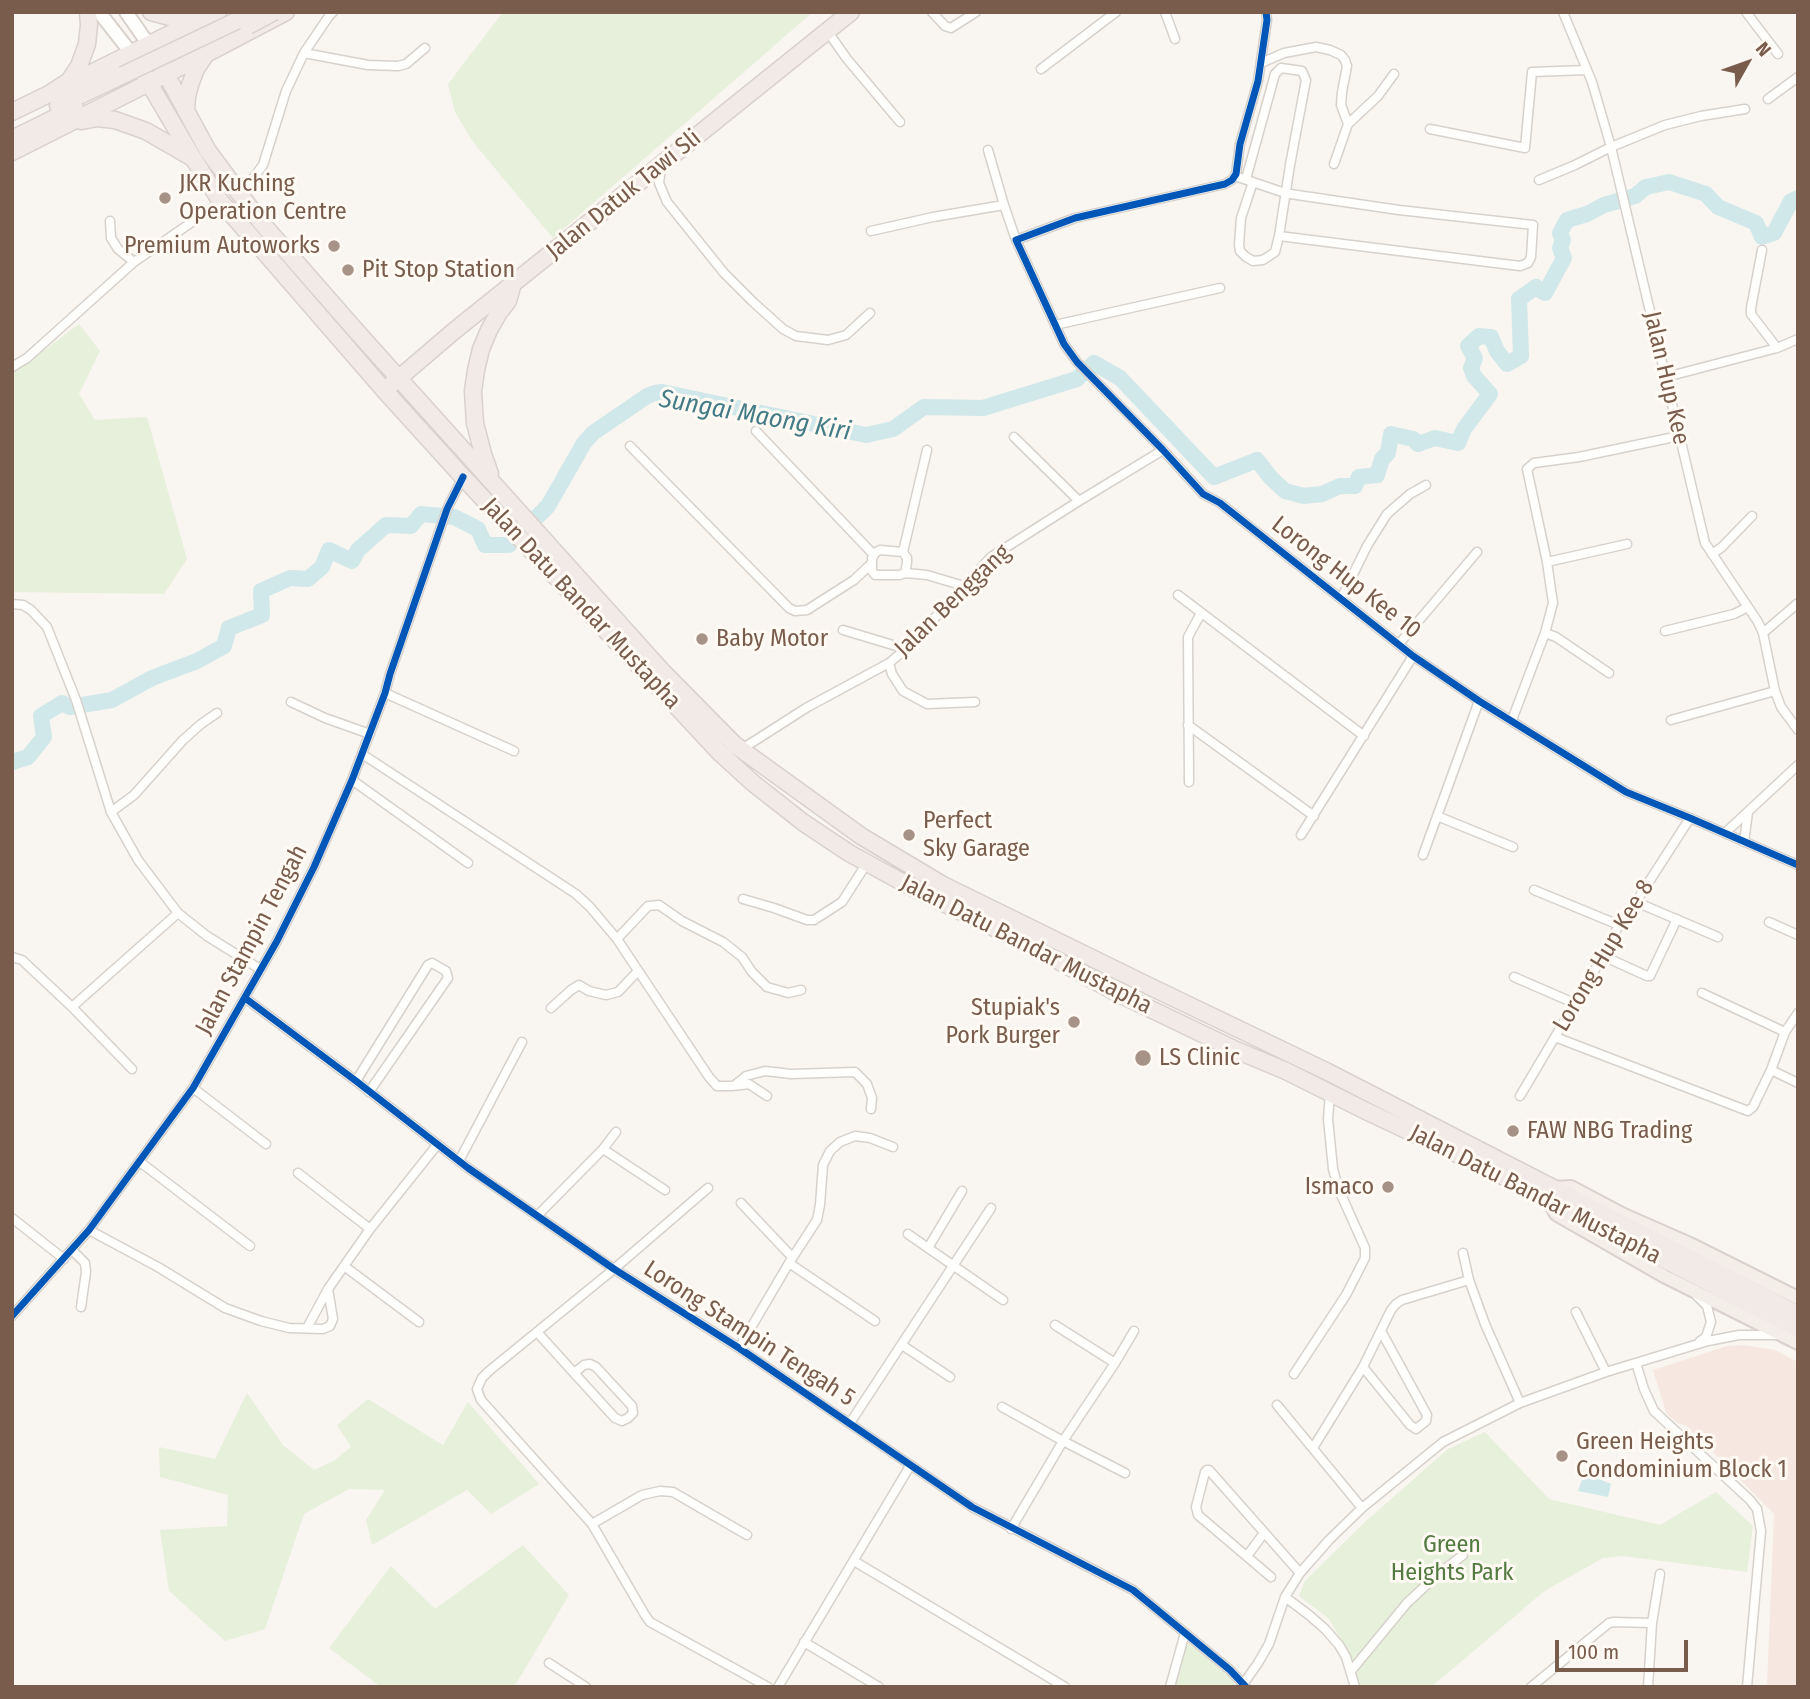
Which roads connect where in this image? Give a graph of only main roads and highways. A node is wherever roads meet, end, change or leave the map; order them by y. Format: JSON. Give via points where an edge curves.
{"nodes":[{"id":1,"x":88,"y":12,"type":"edge"},
{"id":2,"x":99,"y":12,"type":"edge"},
{"id":3,"x":126,"y":12,"type":"edge"},
{"id":4,"x":150,"y":12,"type":"edge"},
{"id":5,"x":255,"y":12,"type":"edge"},
{"id":6,"x":274,"y":12,"type":"edge"},
{"id":7,"x":286,"y":12,"type":"edge"},
{"id":8,"x":851,"y":12,"type":"edge"},
{"id":9,"x":210,"y":15,"type":"edge"},
{"id":10,"x":149,"y":45,"type":"junction"},
{"id":11,"x":132,"y":54,"type":"junction"},
{"id":12,"x":206,"y":54,"type":"junction"},
{"id":13,"x":166,"y":74,"type":"junction"},
{"id":14,"x":148,"y":83,"type":"junction"},
{"id":15,"x":49,"y":94,"type":"junction"},
{"id":16,"x":12,"y":112,"type":"edge"},
{"id":17,"x":186,"y":112,"type":"junction"},
{"id":18,"x":67,"y":124,"type":"junction"},
{"id":19,"x":12,"y":129,"type":"edge"},
{"id":20,"x":12,"y":139,"type":"edge"},
{"id":21,"x":12,"y":152,"type":"edge"},
{"id":22,"x":193,"y":158,"type":"junction"},
{"id":23,"x":513,"y":285,"type":"junction"},
{"id":24,"x":398,"y":379,"type":"junction"},
{"id":25,"x":384,"y":390,"type":"junction"},
{"id":26,"x":418,"y":400,"type":"junction"},
{"id":27,"x":412,"y":421,"type":"junction"},
{"id":28,"x":493,"y":483,"type":"junction"},
{"id":29,"x":1153,"y":988,"type":"junction"},
{"id":30,"x":1171,"y":1019,"type":"junction"},
{"id":31,"x":1551,"y":1194,"type":"junction"},
{"id":32,"x":1798,"y":1298,"type":"edge"},
{"id":33,"x":1794,"y":1330,"type":"edge"}],
"edges":[{"from":1,"to":15,"type":"highway","via":[[87,44],[79,66],[69,81]]},
{"from":2,"to":11,"type":"main road"},
{"from":3,"to":10,"type":"main road"},
{"from":4,"to":9,"type":"highway","via":[[186,20]]},
{"from":5,"to":19,"type":"highway","bridge":true},
{"from":6,"to":20,"type":"highway","bridge":true},
{"from":7,"to":12,"type":"highway"},
{"from":8,"to":23,"type":"highway","name":"Jalan Datuk Tawi Sli"},
{"from":9,"to":10,"type":"highway"},
{"from":10,"to":11,"type":"highway"},
{"from":10,"to":13,"type":"highway"},
{"from":11,"to":14,"type":"highway"},
{"from":11,"to":15,"type":"highway"},
{"from":12,"to":13,"type":"highway"},
{"from":12,"to":17,"type":"highway","via":[[190,85]]},
{"from":13,"to":14,"type":"highway"},
{"from":13,"to":17,"type":"highway"},
{"from":14,"to":18,"type":"highway"},
{"from":14,"to":22,"type":"highway"},
{"from":15,"to":16,"type":"highway"},
{"from":17,"to":24,"type":"highway","via":[[208,151],[260,221]]},
{"from":18,"to":21,"type":"highway"},
{"from":18,"to":22,"type":"highway","via":[[115,120],[146,131]]},
{"from":22,"to":25,"type":"highway","via":[[221,202]]},
{"from":23,"to":24,"type":"highway","name":"Jalan Datuk Tawi Sli"},
{"from":23,"to":28,"type":"highway","via":[[475,370],[475,423]]},
{"from":24,"to":25,"type":"highway","name":"Jalan Datuk Tawi Sli"},
{"from":24,"to":26,"type":"highway","name":"Jalan Datu Bandar Mustapha"},
{"from":25,"to":27,"type":"highway","name":"Jalan Datu Bandar Mustapha"},
{"from":26,"to":27,"type":"highway"},
{"from":26,"to":28,"type":"highway","name":"Jalan Datu Bandar Mustapha"},
{"from":27,"to":30,"type":"highway","name":"Jalan Datu Bandar Mustapha","via":[[720,753],[804,824],[911,887]]},
{"from":28,"to":29,"type":"highway","name":"Jalan Datu Bandar Mustapha","via":[[663,671],[742,750],[860,836],[943,884]]},
{"from":29,"to":30,"type":"main road","via":[[1150,1003]]},
{"from":29,"to":31,"type":"highway","name":"Jalan Datu Bandar Mustapha","via":[[1326,1071]]},
{"from":30,"to":31,"type":"highway","name":"Jalan Datu Bandar Mustapha"},
{"from":31,"to":32,"type":"main road","via":[[1571,1187]]},
{"from":31,"to":33,"type":"highway","name":"Jalan Datu Bandar Mustapha"},
{"from":31,"to":33,"type":"main road","via":[[1556,1214],[1685,1286]]}]}
